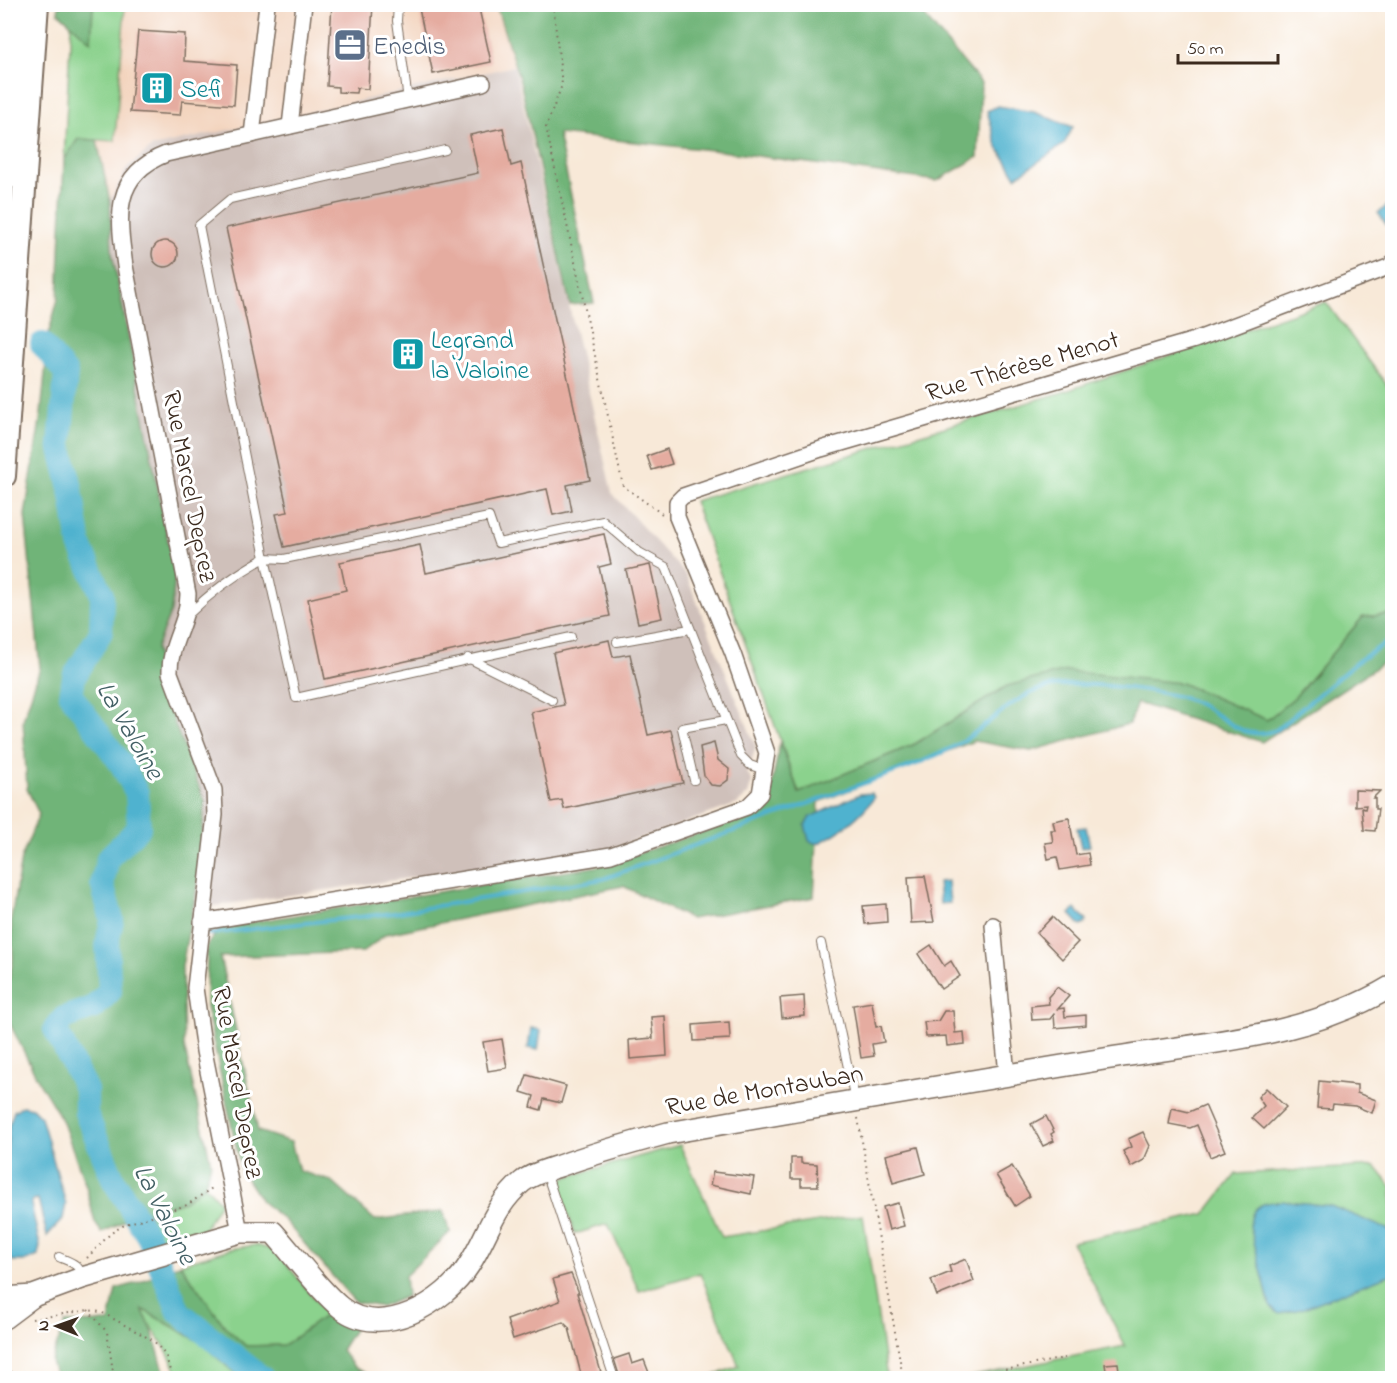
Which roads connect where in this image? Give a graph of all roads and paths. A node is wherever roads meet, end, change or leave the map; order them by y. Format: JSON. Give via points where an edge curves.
{"nodes":[{"id":1,"x":20,"y":4,"type":"edge"},
{"id":2,"x":37,"y":4,"type":"edge"},
{"id":3,"x":267,"y":4,"type":"edge"},
{"id":4,"x":304,"y":4,"type":"edge"},
{"id":5,"x":398,"y":4,"type":"edge"},
{"id":6,"x":553,"y":4,"type":"edge"},
{"id":7,"x":483,"y":84,"type":"dead end"},
{"id":8,"x":408,"y":100,"type":"junction"},
{"id":9,"x":290,"y":126,"type":"junction"},
{"id":10,"x":252,"y":135,"type":"junction"},
{"id":11,"x":445,"y":150,"type":"dead end"},
{"id":12,"x":4,"y":252,"type":"edge"},
{"id":13,"x":1392,"y":263,"type":"edge"},
{"id":14,"x":4,"y":476,"type":"edge"},
{"id":15,"x":677,"y":517,"type":"junction"},
{"id":16,"x":265,"y":558,"type":"junction"},
{"id":17,"x":184,"y":620,"type":"junction"},
{"id":18,"x":690,"y":629,"type":"junction"},
{"id":19,"x":571,"y":637,"type":"dead end"},
{"id":20,"x":617,"y":642,"type":"dead end"},
{"id":21,"x":468,"y":658,"type":"junction"},
{"id":22,"x":552,"y":700,"type":"dead end"},
{"id":23,"x":726,"y":720,"type":"junction"},
{"id":24,"x":764,"y":770,"type":"junction"},
{"id":25,"x":694,"y":780,"type":"dead end"},
{"id":26,"x":202,"y":922,"type":"junction"},
{"id":27,"x":993,"y":925,"type":"dead end"},
{"id":28,"x":821,"y":943,"type":"dead end"},
{"id":29,"x":1392,"y":986,"type":"edge"},
{"id":30,"x":1007,"y":1075,"type":"junction"},
{"id":31,"x":855,"y":1100,"type":"junction"},
{"id":32,"x":546,"y":1171,"type":"junction"},
{"id":33,"x":230,"y":1175,"type":"junction"},
{"id":34,"x":135,"y":1221,"type":"dead end"},
{"id":35,"x":240,"y":1232,"type":"junction"},
{"id":36,"x":59,"y":1257,"type":"dead end"},
{"id":37,"x":82,"y":1278,"type":"junction"},
{"id":38,"x":33,"y":1296,"type":"junction"},
{"id":39,"x":4,"y":1298,"type":"edge"},
{"id":40,"x":88,"y":1310,"type":"junction"},
{"id":41,"x":4,"y":1318,"type":"edge"},
{"id":42,"x":28,"y":1319,"type":"dead end"},
{"id":43,"x":1065,"y":1358,"type":"dead end"},
{"id":44,"x":114,"y":1378,"type":"edge"},
{"id":45,"x":172,"y":1378,"type":"edge"},
{"id":46,"x":614,"y":1378,"type":"edge"},
{"id":47,"x":903,"y":1378,"type":"edge"},
{"id":48,"x":964,"y":1378,"type":"edge"}],
"edges":[{"from":1,"to":12,"type":"main road"},
{"from":2,"to":14,"type":"main road"},
{"from":3,"to":10,"type":"street"},
{"from":4,"to":9,"type":"street"},
{"from":5,"to":8,"type":"lane"},
{"from":6,"to":15,"type":"path","via":[[562,85],[546,127],[623,486],[662,513]]},
{"from":7,"to":8,"type":"street","name":"Rue Marcel Deprez"},
{"from":8,"to":9,"type":"street","name":"Rue Marcel Deprez"},
{"from":9,"to":10,"type":"street","name":"Rue Marcel Deprez"},
{"from":10,"to":17,"type":"street","name":"Rue Marcel Deprez","via":[[146,162],[132,175],[121,201],[125,266],[188,594]]},
{"from":11,"to":16,"type":"lane","via":[[230,200],[198,225]]},
{"from":13,"to":15,"type":"street","name":"Rue Thérèse Menot","via":[[1195,340],[821,449],[683,496],[677,502]]},
{"from":15,"to":24,"type":"street","via":[[741,676],[767,753]]},
{"from":16,"to":17,"type":"lane","via":[[215,590]]},
{"from":16,"to":18,"type":"lane","via":[[284,559],[489,518],[498,543],[603,521],[639,552],[666,567]]},
{"from":16,"to":21,"type":"lane","via":[[296,698]]},
{"from":17,"to":26,"type":"street","name":"Rue Marcel Deprez","via":[[169,656],[170,673],[214,790]]},
{"from":18,"to":20,"type":"lane"},
{"from":18,"to":23,"type":"lane"},
{"from":19,"to":21,"type":"lane"},
{"from":21,"to":22,"type":"lane"},
{"from":23,"to":24,"type":"lane","via":[[741,756],[750,765]]},
{"from":23,"to":25,"type":"lane","via":[[682,728]]},
{"from":24,"to":26,"type":"street","via":[[760,794],[747,807],[610,855]]},
{"from":26,"to":33,"type":"street","name":"Rue Marcel Deprez","via":[[195,988]]},
{"from":27,"to":30,"type":"street"},
{"from":28,"to":31,"type":"lane"},
{"from":29,"to":30,"type":"street","name":"Rue de Montauban","via":[[1362,1004],[1295,1028]]},
{"from":30,"to":31,"type":"street","name":"Rue de Montauban"},
{"from":31,"to":32,"type":"street","name":"Rue de Montauban","via":[[668,1133]]},
{"from":31,"to":47,"type":"path"},
{"from":32,"to":35,"type":"street","name":"Rue de Montauban","via":[[524,1180],[499,1205],[469,1265],[452,1287],[422,1308],[389,1319],[362,1317],[341,1308],[273,1232]]},
{"from":32,"to":46,"type":"lane"},
{"from":33,"to":34,"type":"path","via":[[187,1205]]},
{"from":33,"to":35,"type":"street","name":"Rue Marcel Deprez"},
{"from":35,"to":37,"type":"street","name":"Rue de Montauban"},
{"from":36,"to":37,"type":"lane","via":[[81,1269]]},
{"from":37,"to":38,"type":"street","name":"Rue de Montauban"},
{"from":38,"to":39,"type":"street"},
{"from":38,"to":41,"type":"street"},
{"from":40,"to":42,"type":"path"},
{"from":40,"to":44,"type":"path","via":[[107,1332]]},
{"from":40,"to":45,"type":"path","via":[[101,1312],[154,1341],[166,1356]]},
{"from":43,"to":48,"type":"path"}]}
